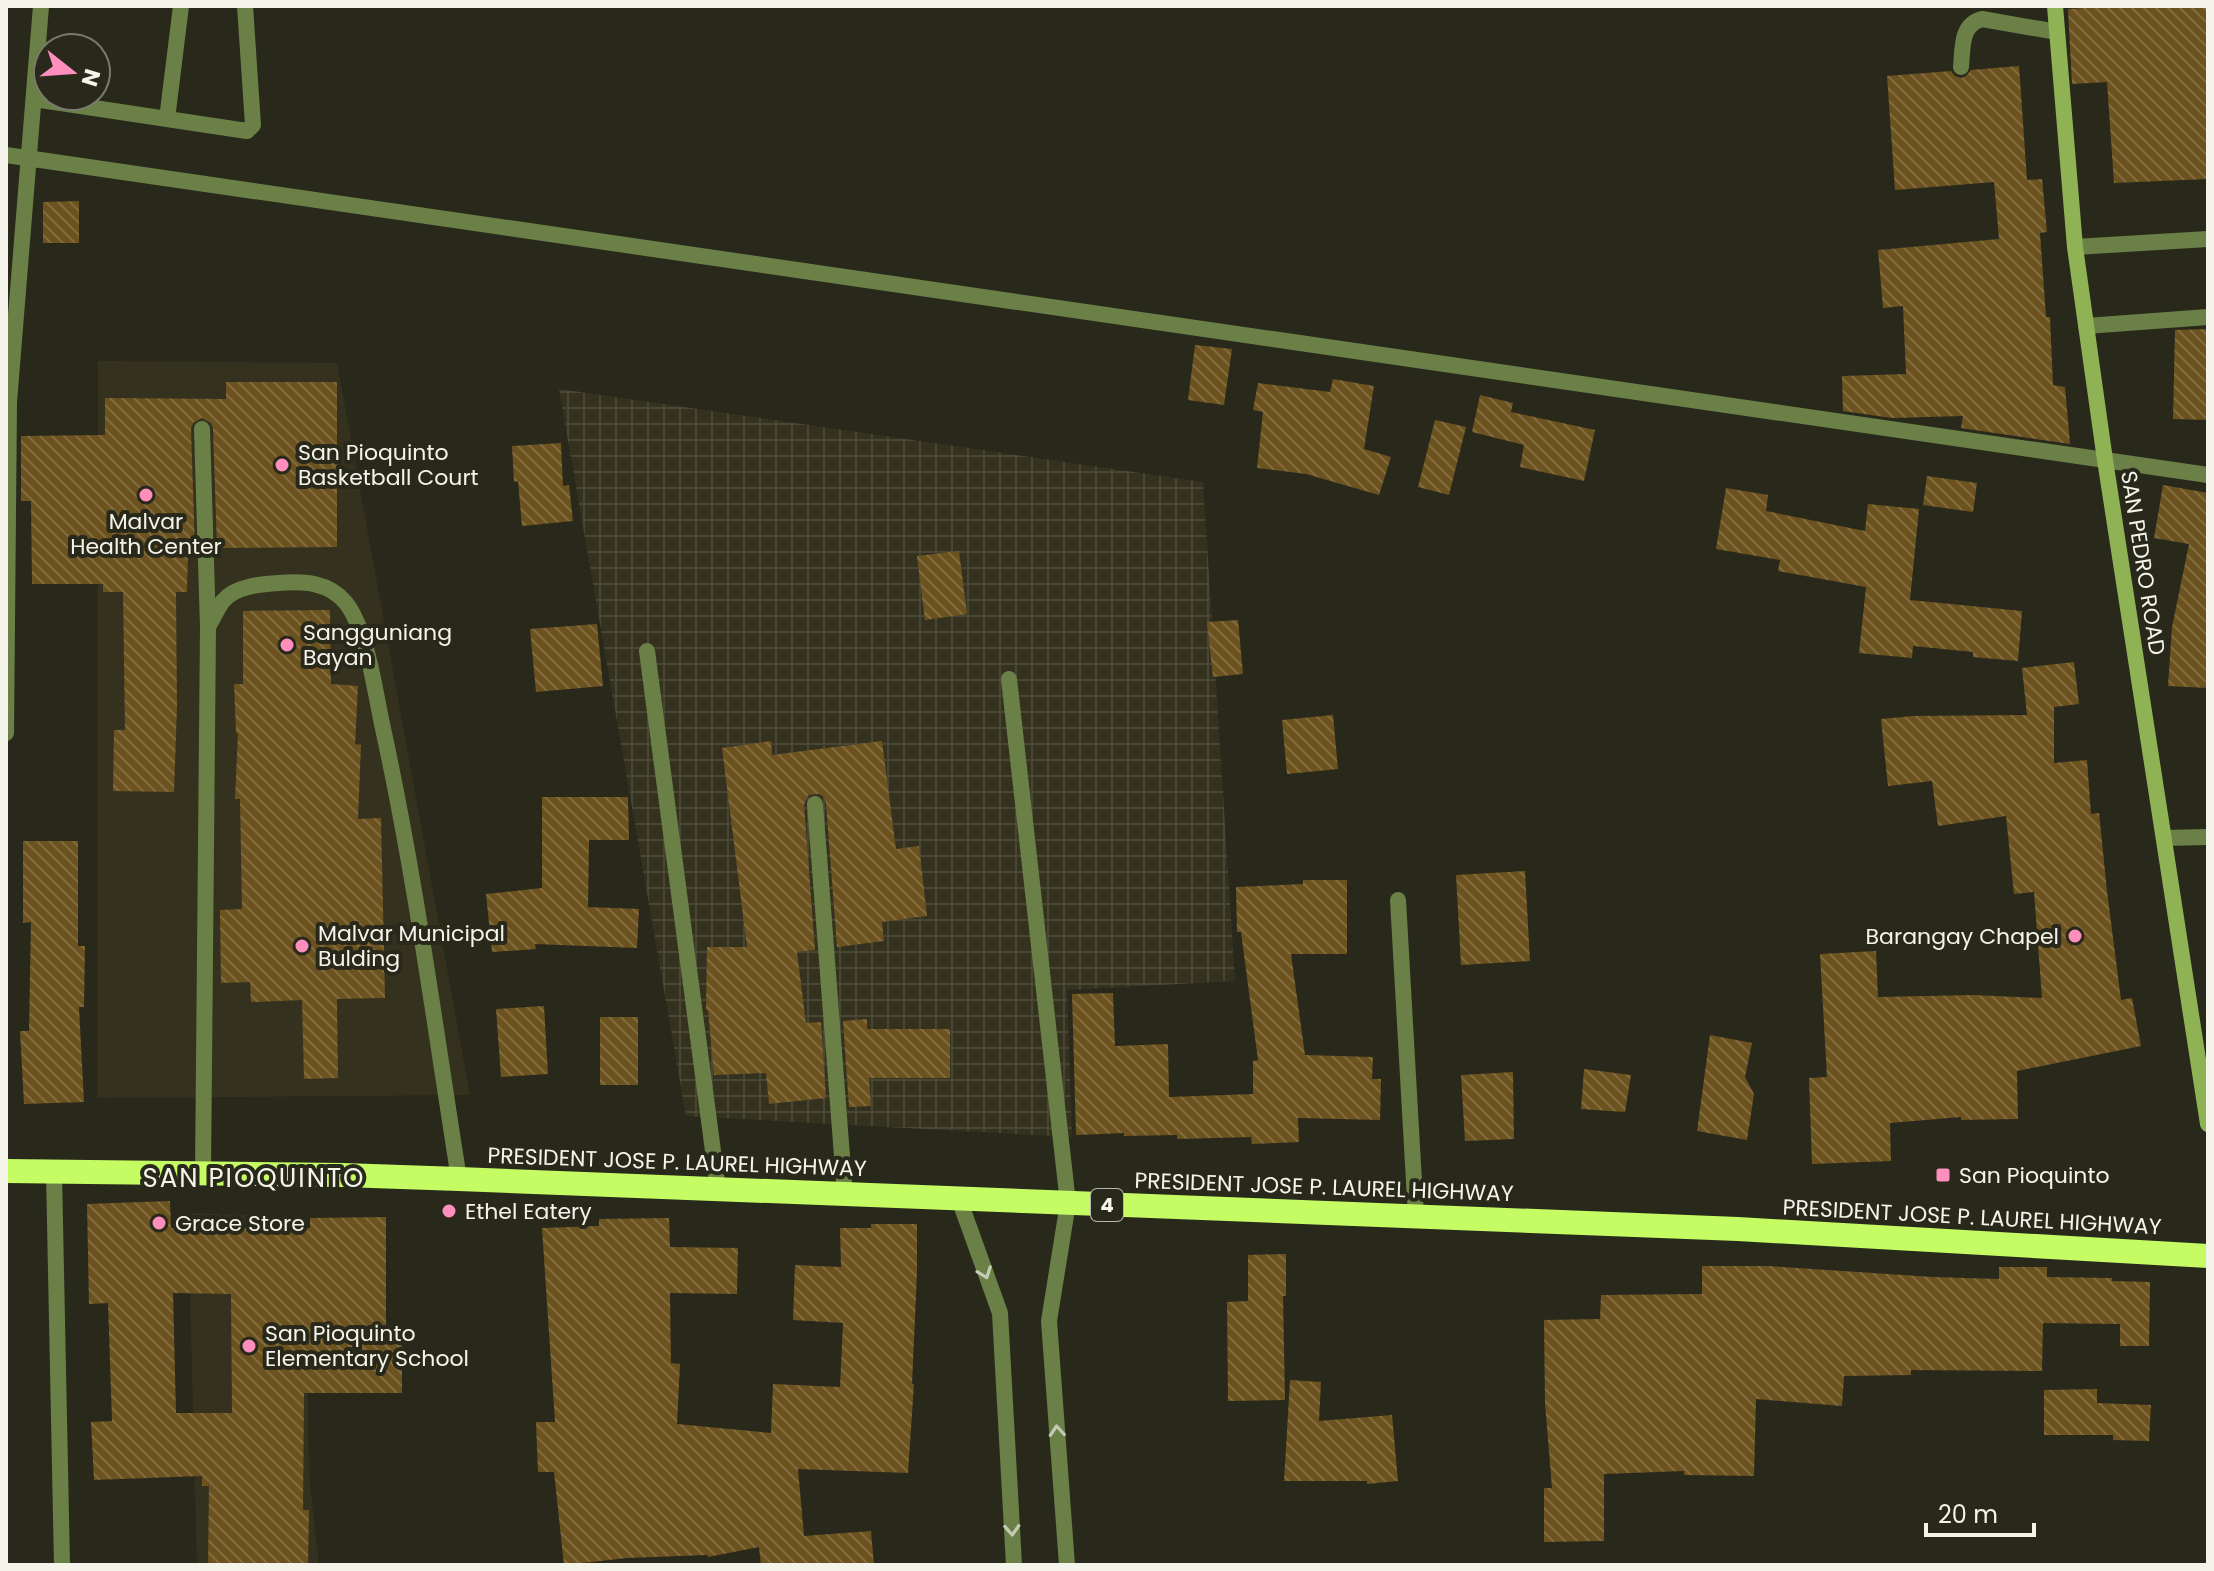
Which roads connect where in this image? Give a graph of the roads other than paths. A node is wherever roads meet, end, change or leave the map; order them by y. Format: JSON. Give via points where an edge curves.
{"nodes":[{"id":1,"x":41,"y":6,"type":"edge"},
{"id":2,"x":181,"y":6,"type":"edge"},
{"id":3,"x":245,"y":6,"type":"edge"},
{"id":4,"x":2055,"y":6,"type":"edge"},
{"id":5,"x":39,"y":32,"type":"edge"},
{"id":6,"x":2057,"y":32,"type":"junction"},
{"id":7,"x":1961,"y":67,"type":"dead end"},
{"id":8,"x":112,"y":111,"type":"edge"},
{"id":9,"x":33,"y":112,"type":"edge"},
{"id":10,"x":167,"y":119,"type":"junction"},
{"id":11,"x":6,"y":155,"type":"edge"},
{"id":12,"x":29,"y":158,"type":"junction"},
{"id":13,"x":2208,"y":239,"type":"edge"},
{"id":14,"x":2075,"y":247,"type":"junction"},
{"id":15,"x":2208,"y":317,"type":"edge"},
{"id":16,"x":2086,"y":326,"type":"junction"},
{"id":17,"x":202,"y":429,"type":"dead end"},
{"id":18,"x":7,"y":457,"type":"edge"},
{"id":19,"x":2105,"y":460,"type":"junction"},
{"id":20,"x":2208,"y":475,"type":"edge"},
{"id":21,"x":208,"y":627,"type":"junction"},
{"id":22,"x":647,"y":651,"type":"dead end"},
{"id":23,"x":1009,"y":679,"type":"dead end"},
{"id":24,"x":6,"y":733,"type":"edge"},
{"id":25,"x":815,"y":804,"type":"dead end"},
{"id":26,"x":2208,"y":837,"type":"edge"},
{"id":27,"x":2164,"y":838,"type":"junction"},
{"id":28,"x":1398,"y":900,"type":"dead end"},
{"id":29,"x":2208,"y":1124,"type":"edge"},
{"id":30,"x":6,"y":1171,"type":"edge"},
{"id":31,"x":54,"y":1173,"type":"junction"},
{"id":32,"x":203,"y":1173,"type":"junction"},
{"id":33,"x":459,"y":1179,"type":"junction"},
{"id":34,"x":718,"y":1189,"type":"junction"},
{"id":35,"x":845,"y":1195,"type":"junction"},
{"id":36,"x":959,"y":1199,"type":"junction"},
{"id":37,"x":1068,"y":1203,"type":"junction"},
{"id":38,"x":1416,"y":1217,"type":"junction"},
{"id":39,"x":2208,"y":1256,"type":"edge"},
{"id":40,"x":62,"y":1565,"type":"edge"},
{"id":41,"x":1014,"y":1565,"type":"edge"},
{"id":42,"x":1067,"y":1565,"type":"edge"}],
"edges":[{"from":1,"to":5,"type":"street"},
{"from":2,"to":10,"type":"street"},
{"from":3,"to":10,"type":"street","via":[[251,130]]},
{"from":4,"to":6,"type":"street","name":"SAN PEDRO ROAD"},
{"from":6,"to":7,"type":"street","via":[[1975,21],[1967,27]]},
{"from":6,"to":14,"type":"street","name":"SAN PEDRO ROAD"},
{"from":8,"to":10,"type":"street"},
{"from":9,"to":12,"type":"street"},
{"from":11,"to":12,"type":"street"},
{"from":12,"to":18,"type":"street"},
{"from":12,"to":19,"type":"street"},
{"from":13,"to":14,"type":"street"},
{"from":14,"to":16,"type":"street","name":"SAN PEDRO ROAD"},
{"from":15,"to":16,"type":"street"},
{"from":16,"to":19,"type":"street","name":"SAN PEDRO ROAD"},
{"from":17,"to":21,"type":"street"},
{"from":18,"to":24,"type":"street"},
{"from":19,"to":20,"type":"street"},
{"from":19,"to":27,"type":"street","name":"SAN PEDRO ROAD"},
{"from":21,"to":32,"type":"street"},
{"from":21,"to":33,"type":"street","via":[[225,598],[259,584],[287,582],[316,583],[333,591],[355,620],[396,789]]},
{"from":22,"to":34,"type":"street"},
{"from":23,"to":37,"type":"street"},
{"from":25,"to":35,"type":"street"},
{"from":26,"to":27,"type":"street"},
{"from":27,"to":29,"type":"street","name":"SAN PEDRO ROAD"},
{"from":28,"to":38,"type":"street"},
{"from":30,"to":31,"type":"highway","name":"PRESIDENT JOSE P. LAUREL HIGHWAY","number":"4"},
{"from":31,"to":32,"type":"highway","name":"PRESIDENT JOSE P. LAUREL HIGHWAY","number":"4"},
{"from":31,"to":40,"type":"street"},
{"from":32,"to":33,"type":"highway","name":"PRESIDENT JOSE P. LAUREL HIGHWAY","number":"4"},
{"from":33,"to":34,"type":"highway","name":"PRESIDENT JOSE P. LAUREL HIGHWAY","number":"4"},
{"from":34,"to":35,"type":"highway","name":"PRESIDENT JOSE P. LAUREL HIGHWAY","number":"4"},
{"from":35,"to":36,"type":"highway","name":"PRESIDENT JOSE P. LAUREL HIGHWAY","number":"4"},
{"from":36,"to":37,"type":"highway","name":"PRESIDENT JOSE P. LAUREL HIGHWAY","number":"4"},
{"from":36,"to":41,"type":"street","one_way":true,"via":[[1000,1313]]},
{"from":37,"to":38,"type":"highway","name":"PRESIDENT JOSE P. LAUREL HIGHWAY","number":"4"},
{"from":42,"to":37,"type":"street","one_way":true,"via":[[1049,1321]]},
{"from":38,"to":39,"type":"highway","name":"PRESIDENT JOSE P. LAUREL HIGHWAY","number":"4"}]}
